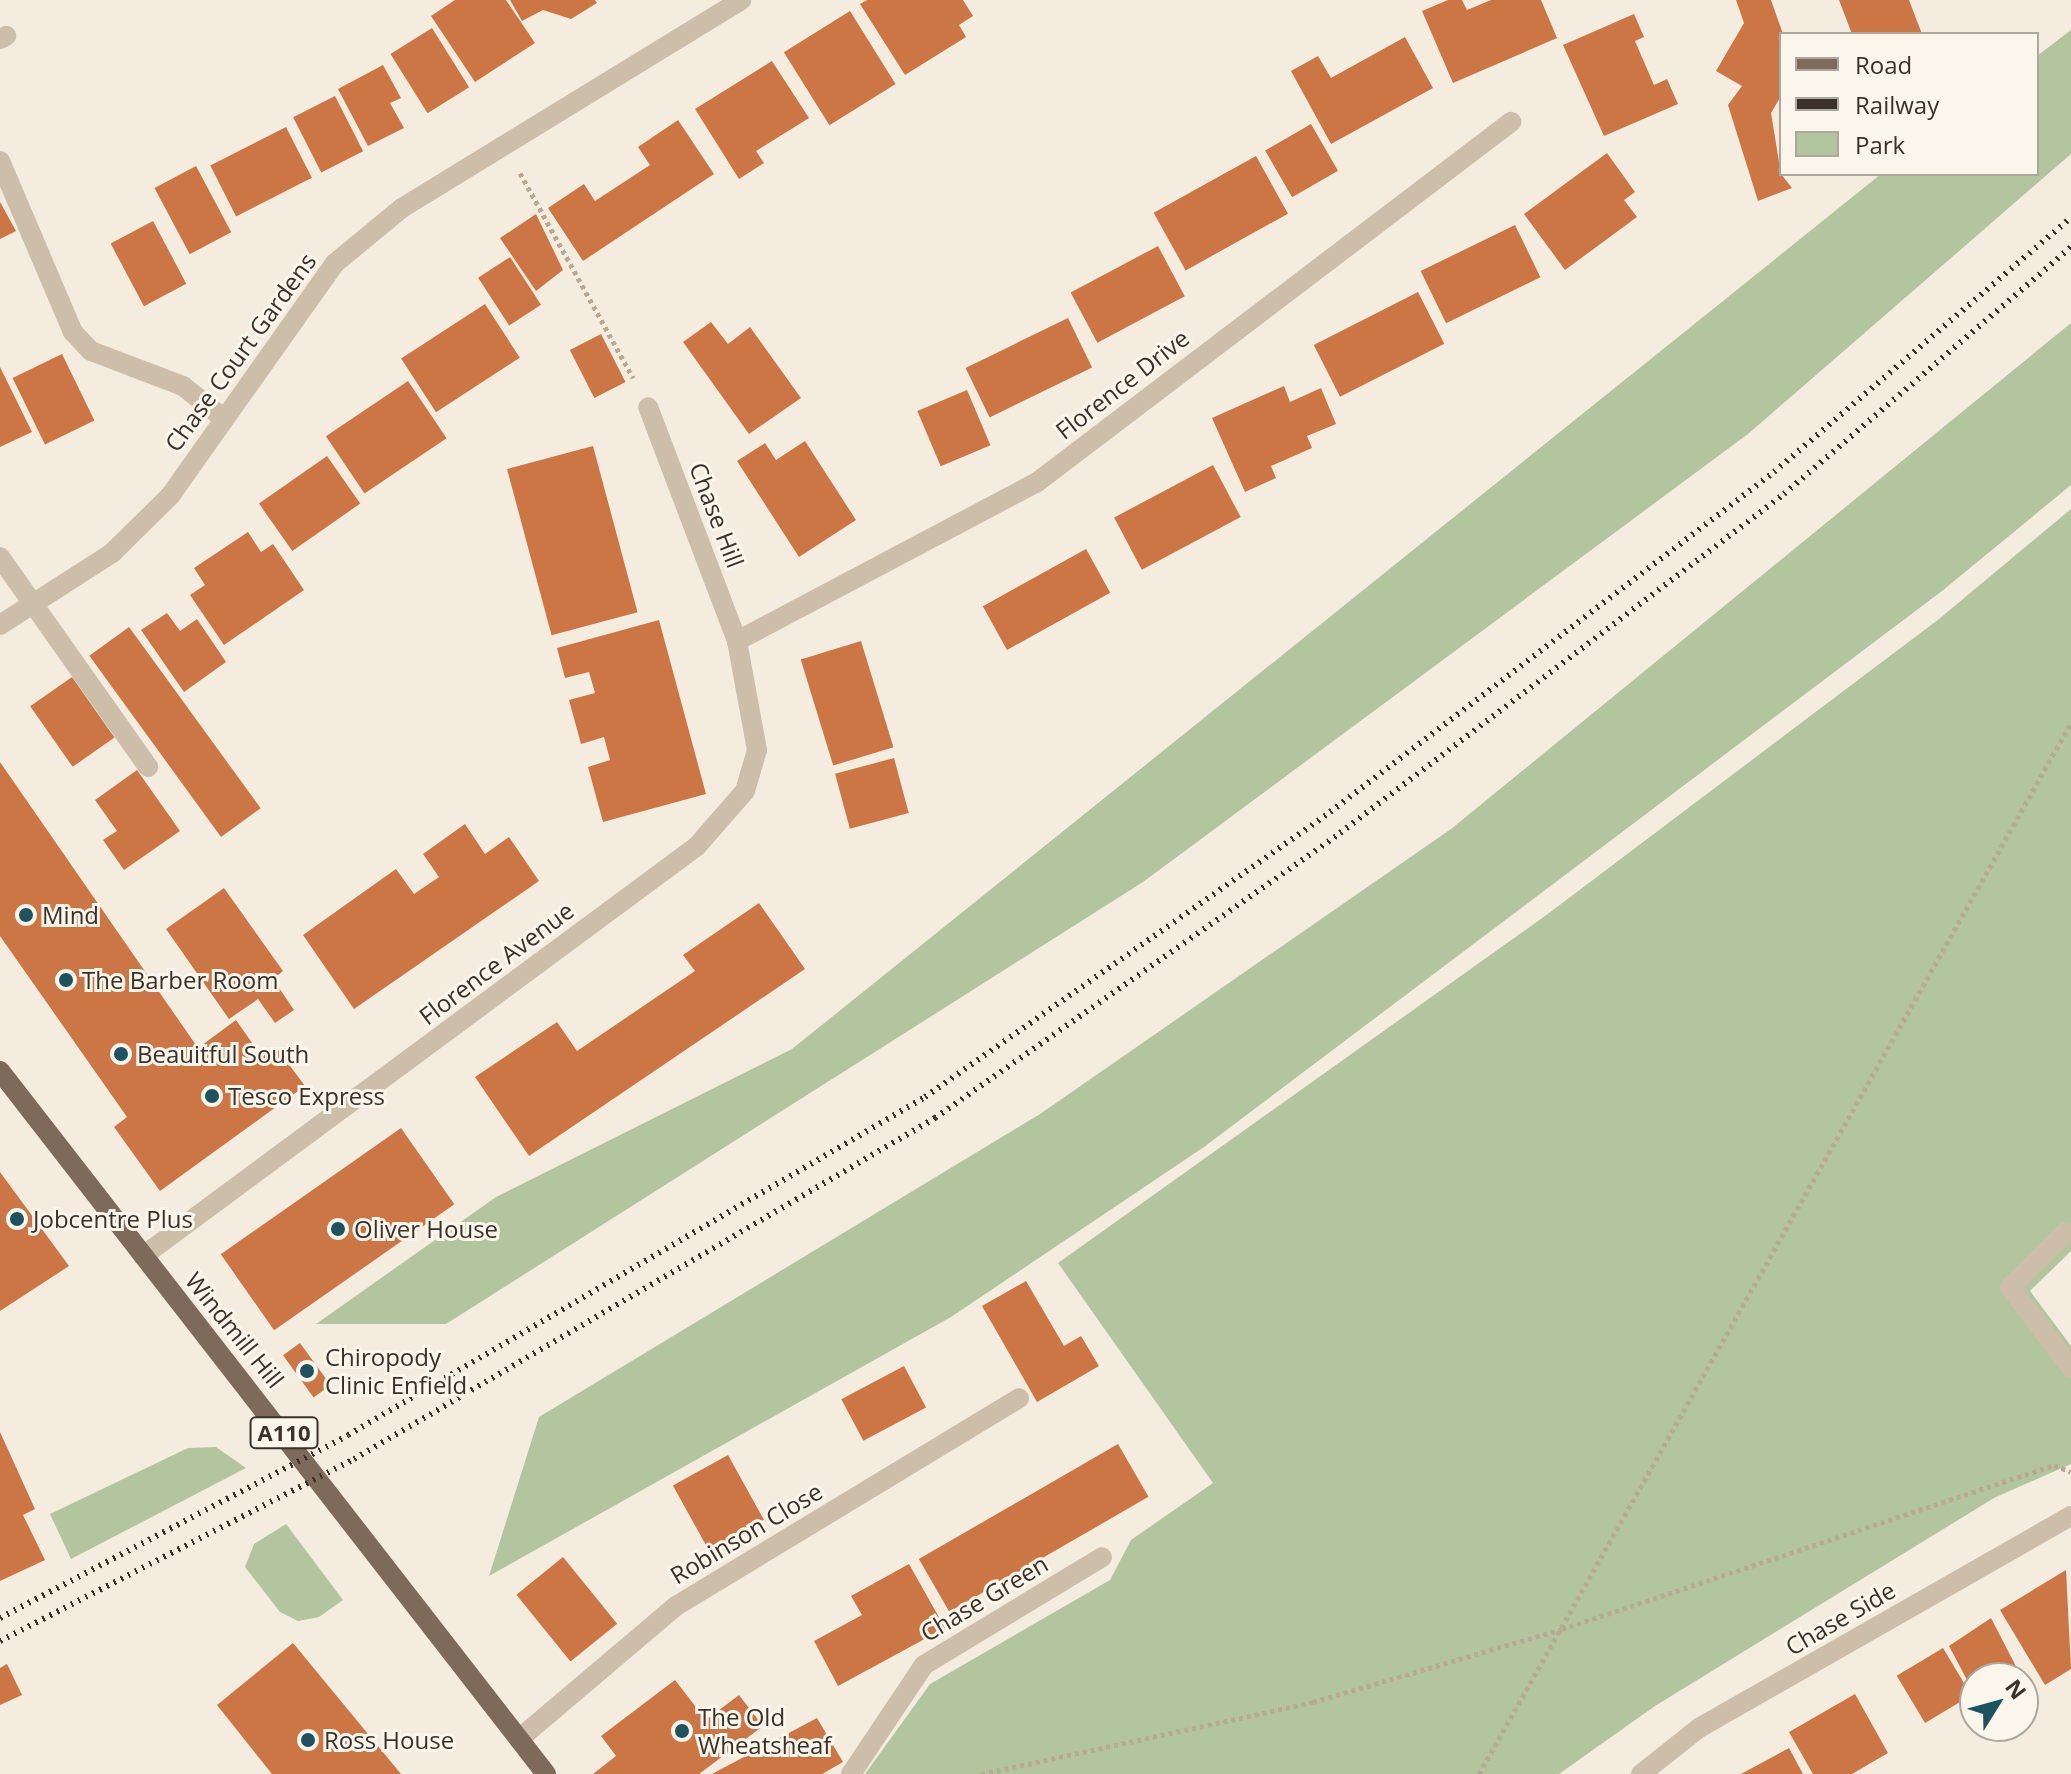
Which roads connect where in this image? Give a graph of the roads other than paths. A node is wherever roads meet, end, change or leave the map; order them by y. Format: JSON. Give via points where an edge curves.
{"nodes":[{"id":1,"x":741,"y":0,"type":"edge"},
{"id":2,"x":1511,"y":122,"type":"dead end"},
{"id":3,"x":0,"y":161,"type":"edge"},
{"id":4,"x":648,"y":407,"type":"road end"},
{"id":5,"x":223,"y":418,"type":"junction"},
{"id":6,"x":0,"y":557,"type":"edge"},
{"id":7,"x":32,"y":604,"type":"junction"},
{"id":8,"x":0,"y":625,"type":"edge"},
{"id":9,"x":737,"y":641,"type":"junction"},
{"id":10,"x":148,"y":767,"type":"dead end"},
{"id":11,"x":0,"y":1071,"type":"edge"},
{"id":12,"x":2066,"y":1232,"type":"dead end"},
{"id":13,"x":143,"y":1256,"type":"junction"},
{"id":14,"x":2071,"y":1368,"type":"edge"},
{"id":15,"x":1019,"y":1398,"type":"dead end"},
{"id":16,"x":2071,"y":1516,"type":"edge"},
{"id":17,"x":1102,"y":1557,"type":"dead end"},
{"id":18,"x":519,"y":1739,"type":"junction"},
{"id":19,"x":546,"y":1774,"type":"edge"},
{"id":20,"x":851,"y":1774,"type":"edge"},
{"id":21,"x":1641,"y":1774,"type":"edge"}],
"edges":[{"from":1,"to":5,"type":"street","name":"Chase Court Gardens","via":[[402,208],[334,264]]},
{"from":2,"to":9,"type":"street","name":"Florence Drive","via":[[1036,483]]},
{"from":3,"to":5,"type":"street","via":[[73,332],[91,351],[183,386]]},
{"from":4,"to":9,"type":"street","name":"Chase Hill"},
{"from":5,"to":7,"type":"street","name":"Chase Court Gardens","via":[[170,496],[112,553]]},
{"from":6,"to":7,"type":"street"},
{"from":7,"to":8,"type":"street","name":"Chase Court Gardens"},
{"from":7,"to":10,"type":"street"},
{"from":9,"to":13,"type":"street","name":"Florence Avenue","via":[[757,750],[745,791],[697,846]]},
{"from":11,"to":13,"type":"main road","name":"Windmill Hill","number":"A110"},
{"from":12,"to":14,"type":"street","via":[[2010,1287]]},
{"from":13,"to":18,"type":"main road","name":"Windmill Hill","number":"A110"},
{"from":15,"to":18,"type":"street","name":"Robinson Close","via":[[676,1606]]},
{"from":16,"to":21,"type":"street","name":"Chase Side","via":[[1699,1728]]},
{"from":17,"to":20,"type":"street","name":"Chase Green","via":[[924,1665]]},
{"from":18,"to":19,"type":"main road","name":"Windmill Hill","number":"A110"}]}
